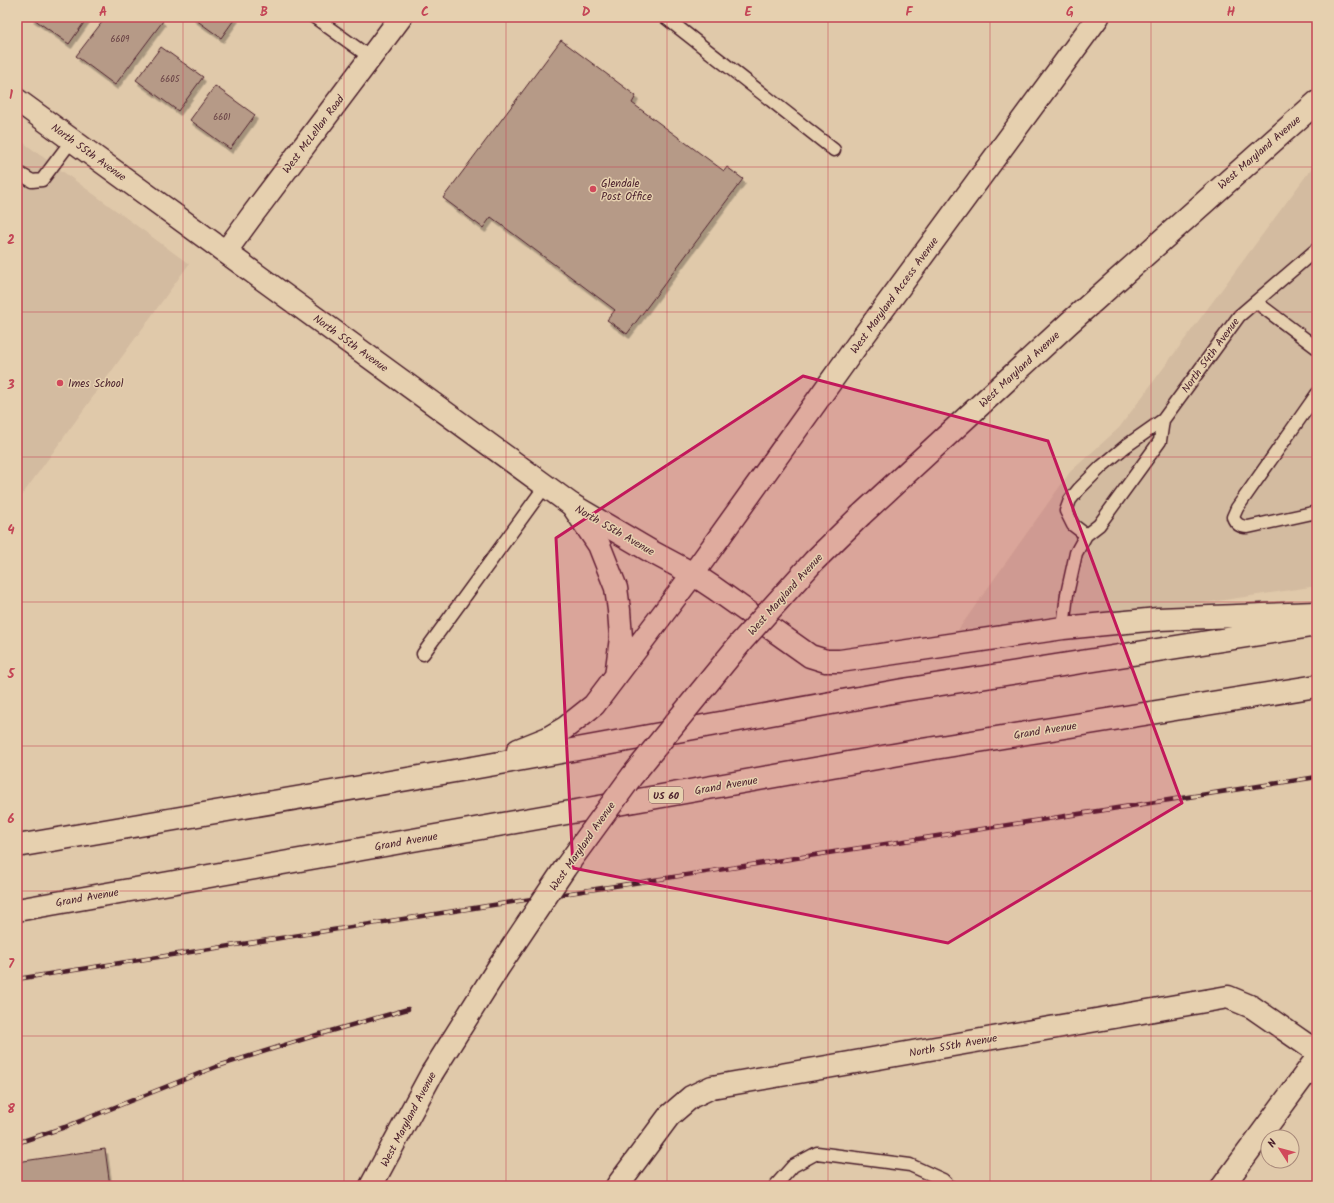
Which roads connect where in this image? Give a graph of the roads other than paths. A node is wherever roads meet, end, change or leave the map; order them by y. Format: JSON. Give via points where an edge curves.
{"nodes":[{"id":1,"x":314,"y":17,"type":"edge"},
{"id":2,"x":401,"y":17,"type":"edge"},
{"id":3,"x":665,"y":17,"type":"edge"},
{"id":4,"x":1098,"y":17,"type":"edge"},
{"id":5,"x":370,"y":58,"type":"junction"},
{"id":6,"x":17,"y":100,"type":"edge"},
{"id":7,"x":1317,"y":102,"type":"edge"},
{"id":8,"x":72,"y":140,"type":"junction"},
{"id":9,"x":834,"y":150,"type":"dead end"},
{"id":10,"x":17,"y":172,"type":"edge"},
{"id":11,"x":1317,"y":249,"type":"edge"},
{"id":12,"x":226,"y":252,"type":"junction"},
{"id":13,"x":1256,"y":302,"type":"junction"},
{"id":14,"x":1317,"y":348,"type":"edge"},
{"id":15,"x":1317,"y":394,"type":"edge"},
{"id":16,"x":1163,"y":420,"type":"junction"},
{"id":17,"x":546,"y":485,"type":"junction"},
{"id":18,"x":572,"y":505,"type":"junction"},
{"id":19,"x":1317,"y":512,"type":"edge"},
{"id":20,"x":1086,"y":535,"type":"junction"},
{"id":21,"x":693,"y":574,"type":"junction"},
{"id":22,"x":1317,"y":613,"type":"edge"},
{"id":23,"x":1317,"y":625,"type":"edge"},
{"id":24,"x":1063,"y":628,"type":"junction"},
{"id":25,"x":423,"y":654,"type":"dead end"},
{"id":26,"x":616,"y":676,"type":"junction"},
{"id":27,"x":1317,"y":686,"type":"edge"},
{"id":28,"x":478,"y":767,"type":"junction"},
{"id":29,"x":17,"y":846,"type":"edge"},
{"id":30,"x":17,"y":910,"type":"edge"},
{"id":31,"x":1317,"y":1052,"type":"edge"},
{"id":32,"x":1317,"y":1058,"type":"edge"},
{"id":33,"x":371,"y":1186,"type":"edge"},
{"id":34,"x":617,"y":1186,"type":"edge"},
{"id":35,"x":775,"y":1186,"type":"edge"},
{"id":36,"x":948,"y":1186,"type":"edge"},
{"id":37,"x":1223,"y":1186,"type":"edge"}],
"edges":[{"from":1,"to":5,"type":"lane"},
{"from":2,"to":5,"type":"main road","name":"West McLellan Road"},
{"from":3,"to":9,"type":"lane"},
{"from":4,"to":21,"type":"main road","name":"West Maryland Access Avenue"},
{"from":5,"to":12,"type":"main road","name":"West McLellan Road"},
{"from":6,"to":8,"type":"main road","name":"North 55th Avenue"},
{"from":7,"to":33,"type":"main road","name":"West Maryland Avenue","bridge":true,"via":[[1069,323],[861,514],[814,561],[742,641],[632,776],[561,874],[432,1073]]},
{"from":8,"to":10,"type":"lane","via":[[42,180],[32,181]]},
{"from":8,"to":12,"type":"main road","name":"North 55th Avenue"},
{"from":11,"to":13,"type":"lane","name":"North 54th Avenue"},
{"from":12,"to":17,"type":"main road","name":"North 55th Avenue"},
{"from":13,"to":14,"type":"lane"},
{"from":13,"to":16,"type":"lane","name":"North 54th Avenue","via":[[1239,316]]},
{"from":15,"to":19,"type":"lane","via":[[1233,517],[1241,527],[1248,527]]},
{"from":16,"to":20,"type":"lane","name":"North 54th Avenue","via":[[1160,441],[1099,525]]},
{"from":16,"to":20,"type":"lane","name":"North 54th Avenue","via":[[1100,467],[1070,500],[1066,511],[1073,525]]},
{"from":17,"to":18,"type":"main road","name":"North 55th Avenue"},
{"from":17,"to":25,"type":"lane"},
{"from":18,"to":21,"type":"main road","name":"North 55th Avenue"},
{"from":18,"to":26,"type":"main road","via":[[598,545],[616,588],[621,638]]},
{"from":20,"to":24,"type":"lane","name":"North 54th Avenue","via":[[1076,552]]},
{"from":21,"to":24,"type":"main road","name":"North 55th Avenue","via":[[810,656],[826,660],[840,661]]},
{"from":21,"to":26,"type":"main road","name":"West Maryland Access Avenue"},
{"from":22,"to":24,"type":"main road","name":"North 55th Avenue","via":[[1158,619]]},
{"from":23,"to":28,"type":"main road","via":[[903,690]]},
{"from":26,"to":28,"type":"main road","name":"West Maryland Access Avenue","via":[[594,705],[565,728],[548,738]]},
{"from":27,"to":30,"type":"main road","name":"Grand Avenue","number":"US 60","via":[[922,750]]},
{"from":28,"to":29,"type":"main road"},
{"from":31,"to":34,"type":"main road","name":"North 55th Avenue","via":[[1252,1007],[1228,997],[712,1087],[691,1096],[669,1116]]},
{"from":32,"to":37,"type":"main road"},
{"from":35,"to":36,"type":"lane","via":[[793,1166],[817,1153],[910,1165],[943,1180]]}]}
